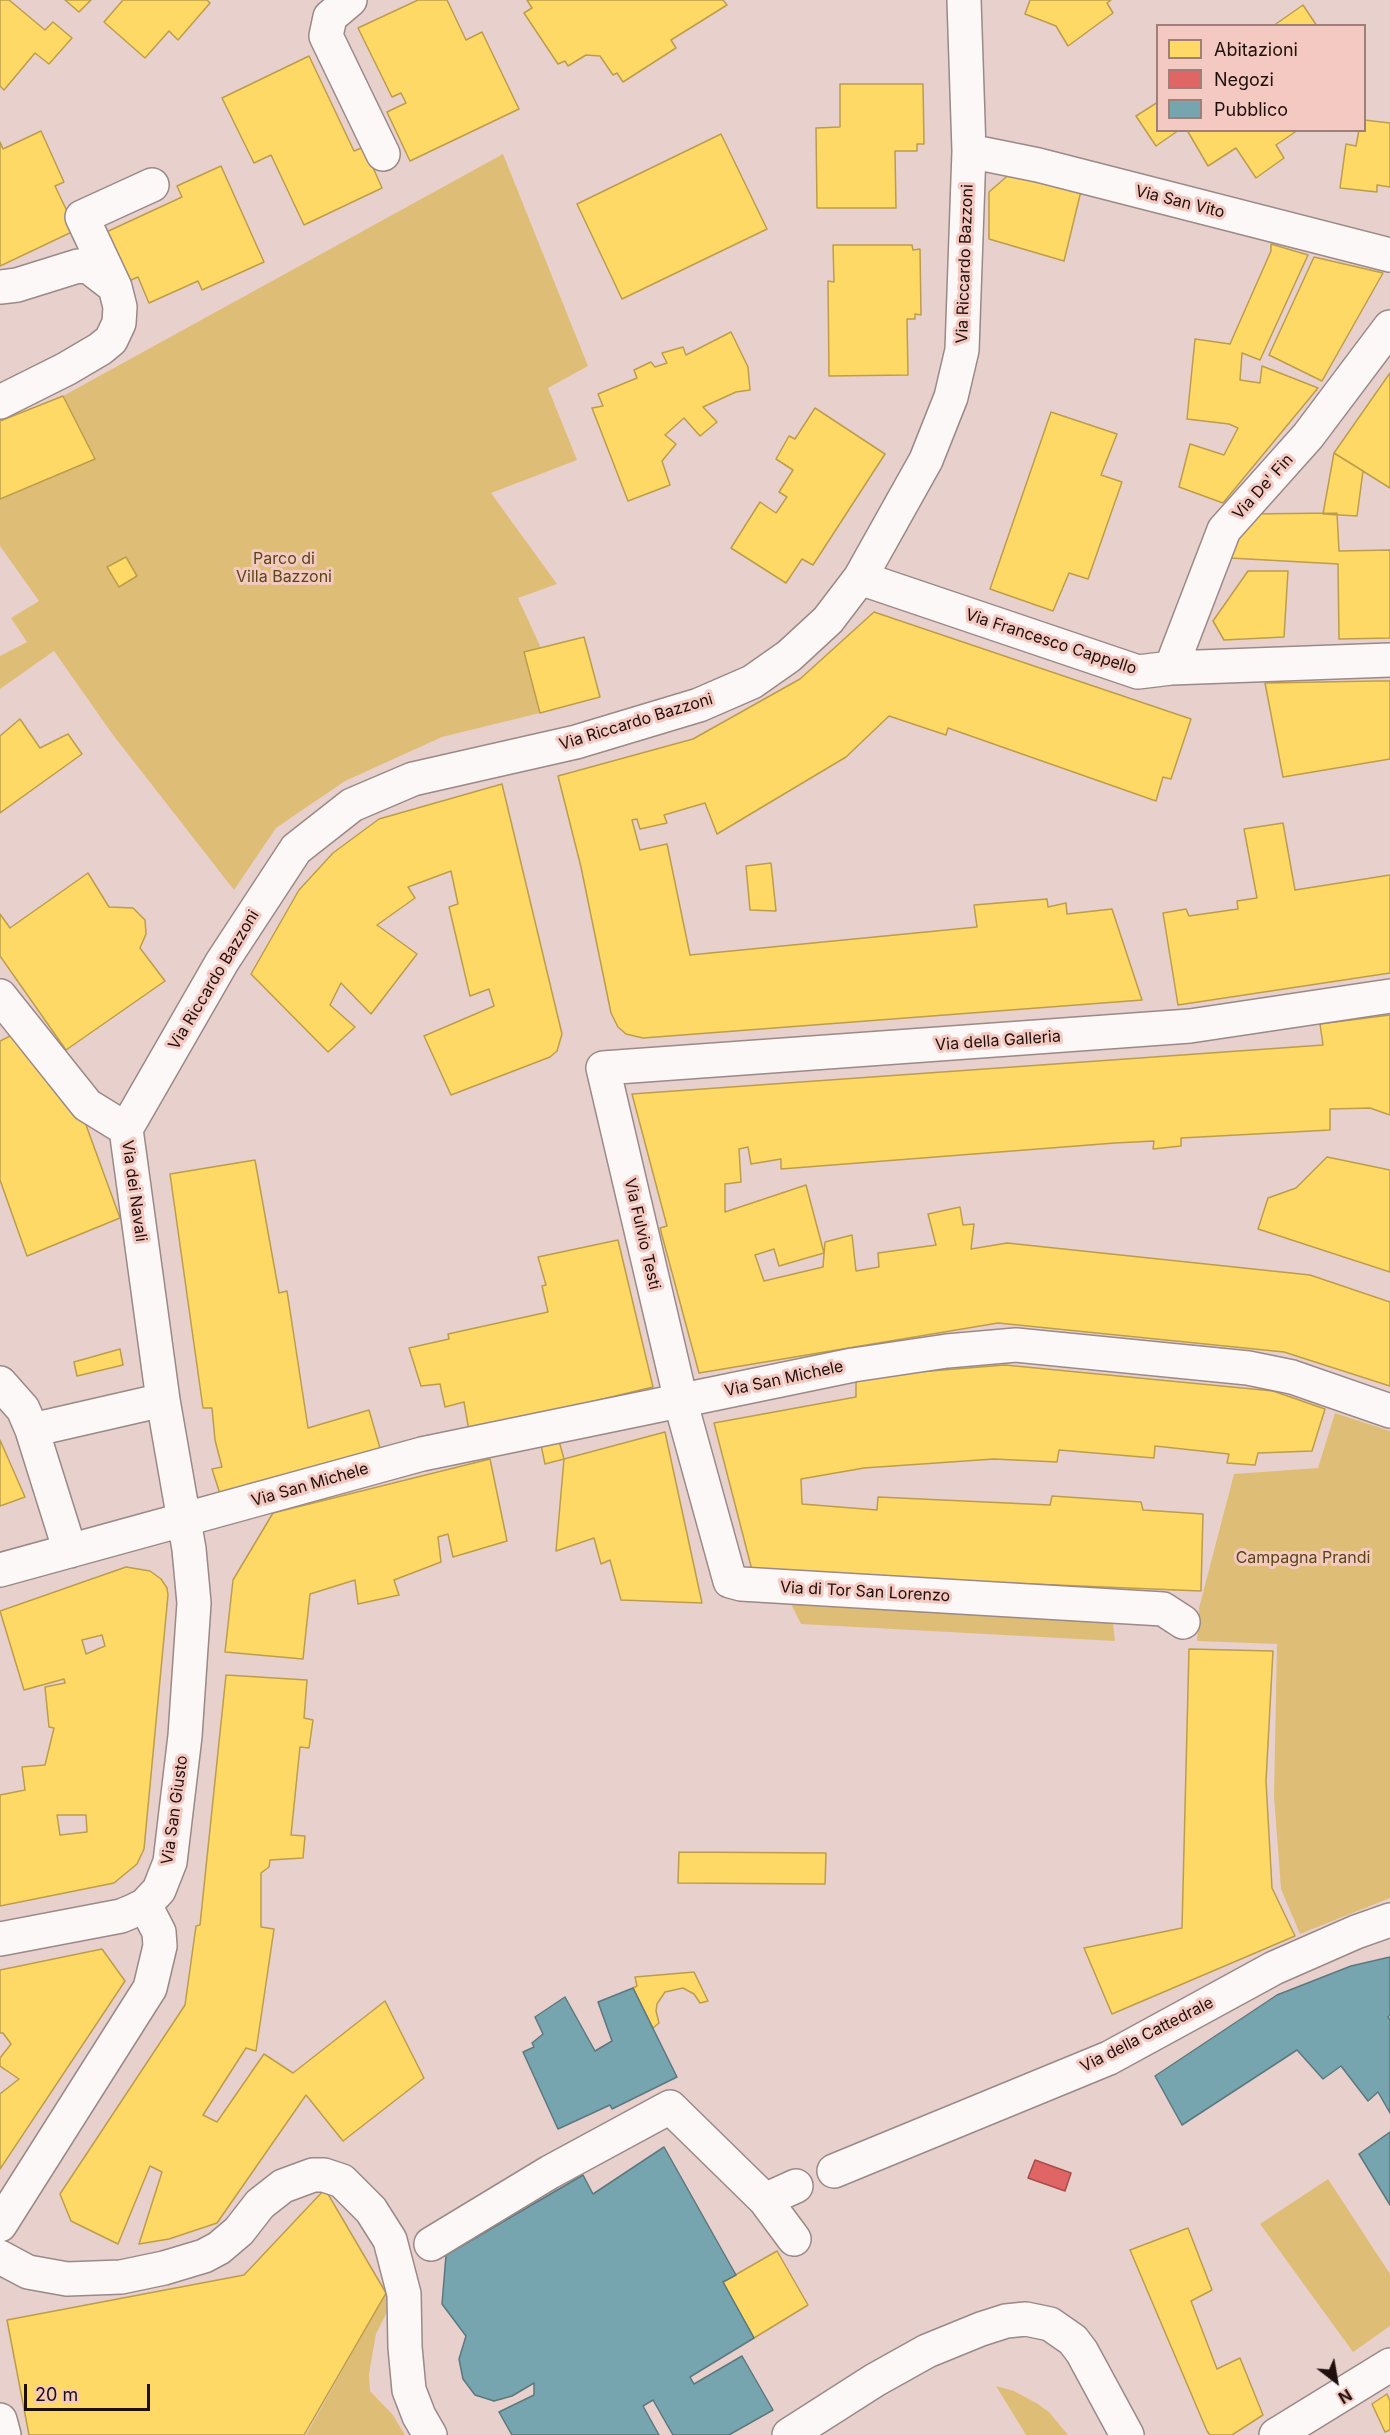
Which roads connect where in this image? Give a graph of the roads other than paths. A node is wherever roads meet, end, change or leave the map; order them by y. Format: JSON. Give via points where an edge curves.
{"nodes":[{"id":1,"x":350,"y":0,"type":"edge"},
{"id":2,"x":964,"y":0,"type":"edge"},
{"id":3,"x":969,"y":151,"type":"junction"},
{"id":4,"x":383,"y":154,"type":"dead end"},
{"id":5,"x":152,"y":185,"type":"dead end"},
{"id":6,"x":1390,"y":255,"type":"edge"},
{"id":7,"x":0,"y":287,"type":"edge"},
{"id":8,"x":115,"y":287,"type":"junction"},
{"id":9,"x":1390,"y":327,"type":"edge"},
{"id":10,"x":0,"y":402,"type":"edge"},
{"id":11,"x":860,"y":578,"type":"junction"},
{"id":12,"x":1390,"y":660,"type":"edge"},
{"id":13,"x":1171,"y":668,"type":"junction"},
{"id":14,"x":0,"y":996,"type":"edge"},
{"id":15,"x":1390,"y":996,"type":"edge"},
{"id":16,"x":603,"y":1068,"type":"joint"},
{"id":17,"x":126,"y":1129,"type":"junction"},
{"id":18,"x":0,"y":1383,"type":"edge"},
{"id":19,"x":163,"y":1400,"type":"junction"},
{"id":20,"x":681,"y":1400,"type":"junction"},
{"id":21,"x":1390,"y":1411,"type":"edge"},
{"id":22,"x":32,"y":1430,"type":"junction"},
{"id":23,"x":185,"y":1521,"type":"junction"},
{"id":24,"x":70,"y":1551,"type":"junction"},
{"id":25,"x":0,"y":1570,"type":"edge"},
{"id":26,"x":1183,"y":1622,"type":"dead end"},
{"id":27,"x":145,"y":1905,"type":"junction"},
{"id":28,"x":1390,"y":1920,"type":"edge"},
{"id":29,"x":0,"y":1939,"type":"edge"},
{"id":30,"x":834,"y":2171,"type":"dead end"},
{"id":31,"x":796,"y":2186,"type":"dead end"},
{"id":32,"x":765,"y":2200,"type":"junction"},
{"id":33,"x":0,"y":2225,"type":"edge"},
{"id":34,"x":794,"y":2239,"type":"dead end"},
{"id":35,"x":431,"y":2244,"type":"dead end"},
{"id":36,"x":0,"y":2257,"type":"edge"},
{"id":37,"x":1390,"y":2365,"type":"edge"},
{"id":38,"x":0,"y":2420,"type":"edge"},
{"id":39,"x":4,"y":2435,"type":"edge"},
{"id":40,"x":430,"y":2435,"type":"edge"},
{"id":41,"x":789,"y":2435,"type":"edge"},
{"id":42,"x":1127,"y":2435,"type":"edge"},
{"id":43,"x":1276,"y":2435,"type":"edge"}],
"edges":[{"from":1,"to":4,"type":"street","via":[[330,17],[326,36]]},
{"from":2,"to":3,"type":"street","name":"Via Riccardo Bazzoni"},
{"from":3,"to":6,"type":"street","name":"Via San Vito"},
{"from":3,"to":11,"type":"street","name":"Via Riccardo Bazzoni","via":[[966,301],[962,351],[951,397],[926,460]]},
{"from":5,"to":8,"type":"street","via":[[82,217]]},
{"from":7,"to":8,"type":"street","via":[[78,266],[99,272]]},
{"from":8,"to":10,"type":"street","via":[[119,323],[111,340],[84,360]]},
{"from":9,"to":13,"type":"street","name":"Via De' Fin","via":[[1308,436],[1224,530]]},
{"from":11,"to":13,"type":"street","name":"Via Francesco Cappello","via":[[1138,672]]},
{"from":11,"to":17,"type":"street","name":"Via Riccardo Bazzoni","via":[[828,620],[789,656],[752,682],[699,705],[576,742],[413,779],[352,805],[296,849],[222,963]]},
{"from":12,"to":13,"type":"street","name":"Via Francesco Cappello"},
{"from":14,"to":17,"type":"street","name":"Via dei Navali","via":[[87,1105]]},
{"from":15,"to":16,"type":"street","name":"Via della Galleria","via":[[1190,1026]]},
{"from":16,"to":20,"type":"street","name":"Via Fulvio Testi"},
{"from":17,"to":19,"type":"street","name":"Via dei Navali"},
{"from":18,"to":22,"type":"street","via":[[23,1409]]},
{"from":19,"to":22,"type":"street"},
{"from":19,"to":23,"type":"street","name":"Via dei Navali"},
{"from":20,"to":21,"type":"street","name":"Via San Michele","via":[[853,1365],[1016,1345],[1248,1368],[1292,1377]]},
{"from":20,"to":23,"type":"street","name":"Via San Michele","via":[[422,1454]]},
{"from":20,"to":26,"type":"street","name":"Via di Tor San Lorenzo","via":[[730,1581],[1163,1609]]},
{"from":22,"to":24,"type":"street"},
{"from":23,"to":24,"type":"street","name":"Via San Michele"},
{"from":23,"to":27,"type":"street","name":"Via San Giusto","via":[[194,1628],[185,1736],[170,1862],[159,1890]]},
{"from":24,"to":25,"type":"street","name":"Via San Michele"},
{"from":27,"to":29,"type":"street","via":[[121,1916]]},
{"from":27,"to":33,"type":"street","via":[[159,1932],[160,1946],[150,1989]]},
{"from":28,"to":30,"type":"street","name":"Via della Cattedrale","via":[[1274,1968],[1109,2058]]},
{"from":31,"to":32,"type":"street"},
{"from":32,"to":34,"type":"street"},
{"from":32,"to":35,"type":"street","via":[[670,2107],[545,2166]]},
{"from":36,"to":40,"type":"street","via":[[28,2272],[67,2279],[121,2277],[164,2268],[219,2248],[271,2193],[283,2186],[313,2175],[342,2181],[371,2210],[392,2247],[404,2294],[409,2390]]},
{"from":37,"to":43,"type":"street"},
{"from":38,"to":39,"type":"street"},
{"from":41,"to":42,"type":"street","via":[[927,2351],[989,2326],[1026,2319],[1050,2324],[1072,2340]]}]}
